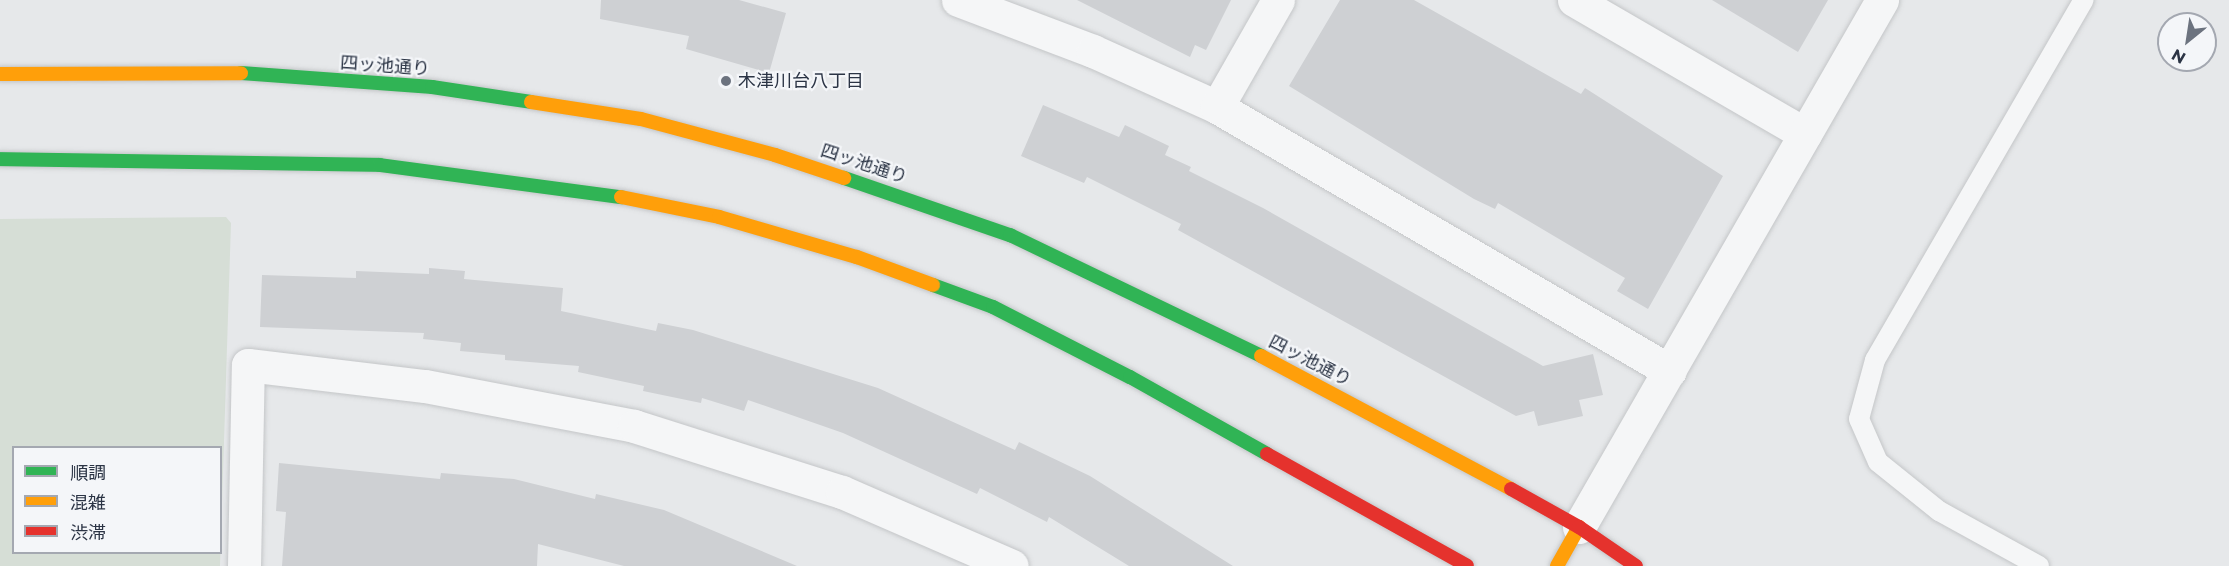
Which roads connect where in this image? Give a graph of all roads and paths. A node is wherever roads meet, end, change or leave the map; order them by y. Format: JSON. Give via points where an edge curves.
{"nodes":[{"id":1,"x":958,"y":0,"type":"edge"},
{"id":2,"x":1278,"y":0,"type":"edge"},
{"id":3,"x":1882,"y":0,"type":"edge"},
{"id":4,"x":2084,"y":0,"type":"edge"},
{"id":5,"x":1584,"y":2,"type":"edge"},
{"id":6,"x":0,"y":74,"type":"edge"},
{"id":7,"x":1217,"y":107,"type":"junction"},
{"id":8,"x":1805,"y":134,"type":"junction"},
{"id":9,"x":0,"y":159,"type":"edge"},
{"id":10,"x":1670,"y":370,"type":"junction"},
{"id":11,"x":1579,"y":527,"type":"junction"},
{"id":12,"x":2016,"y":561,"type":"edge"},
{"id":13,"x":244,"y":566,"type":"edge"},
{"id":14,"x":1012,"y":566,"type":"edge"},
{"id":15,"x":1467,"y":566,"type":"edge"},
{"id":16,"x":1557,"y":566,"type":"edge"},
{"id":17,"x":1636,"y":566,"type":"edge"},
{"id":18,"x":2039,"y":566,"type":"edge"}],
"edges":[{"from":1,"to":7,"type":"street","via":[[1094,51]]},
{"from":2,"to":7,"type":"street"},
{"from":3,"to":8,"type":"street"},
{"from":4,"to":12,"type":"lane","via":[[1875,360],[1859,419],[1878,462],[1939,511]]},
{"from":5,"to":8,"type":"street"},
{"from":6,"to":11,"type":"main road","name":"四ッ池通り","via":[[222,72],[432,87],[641,119],[776,155],[1010,235],[1389,421]]},
{"from":7,"to":10,"type":"street"},
{"from":8,"to":10,"type":"street"},
{"from":9,"to":15,"type":"main road","via":[[380,165],[596,192],[719,217],[857,257],[993,307],[1130,377]]},
{"from":10,"to":11,"type":"street"},
{"from":11,"to":16,"type":"main road"},
{"from":11,"to":17,"type":"main road","name":"四ッ池通り"},
{"from":12,"to":18,"type":"lane"},
{"from":13,"to":14,"type":"street","via":[[248,365],[425,386],[634,426],[842,492]]}]}
